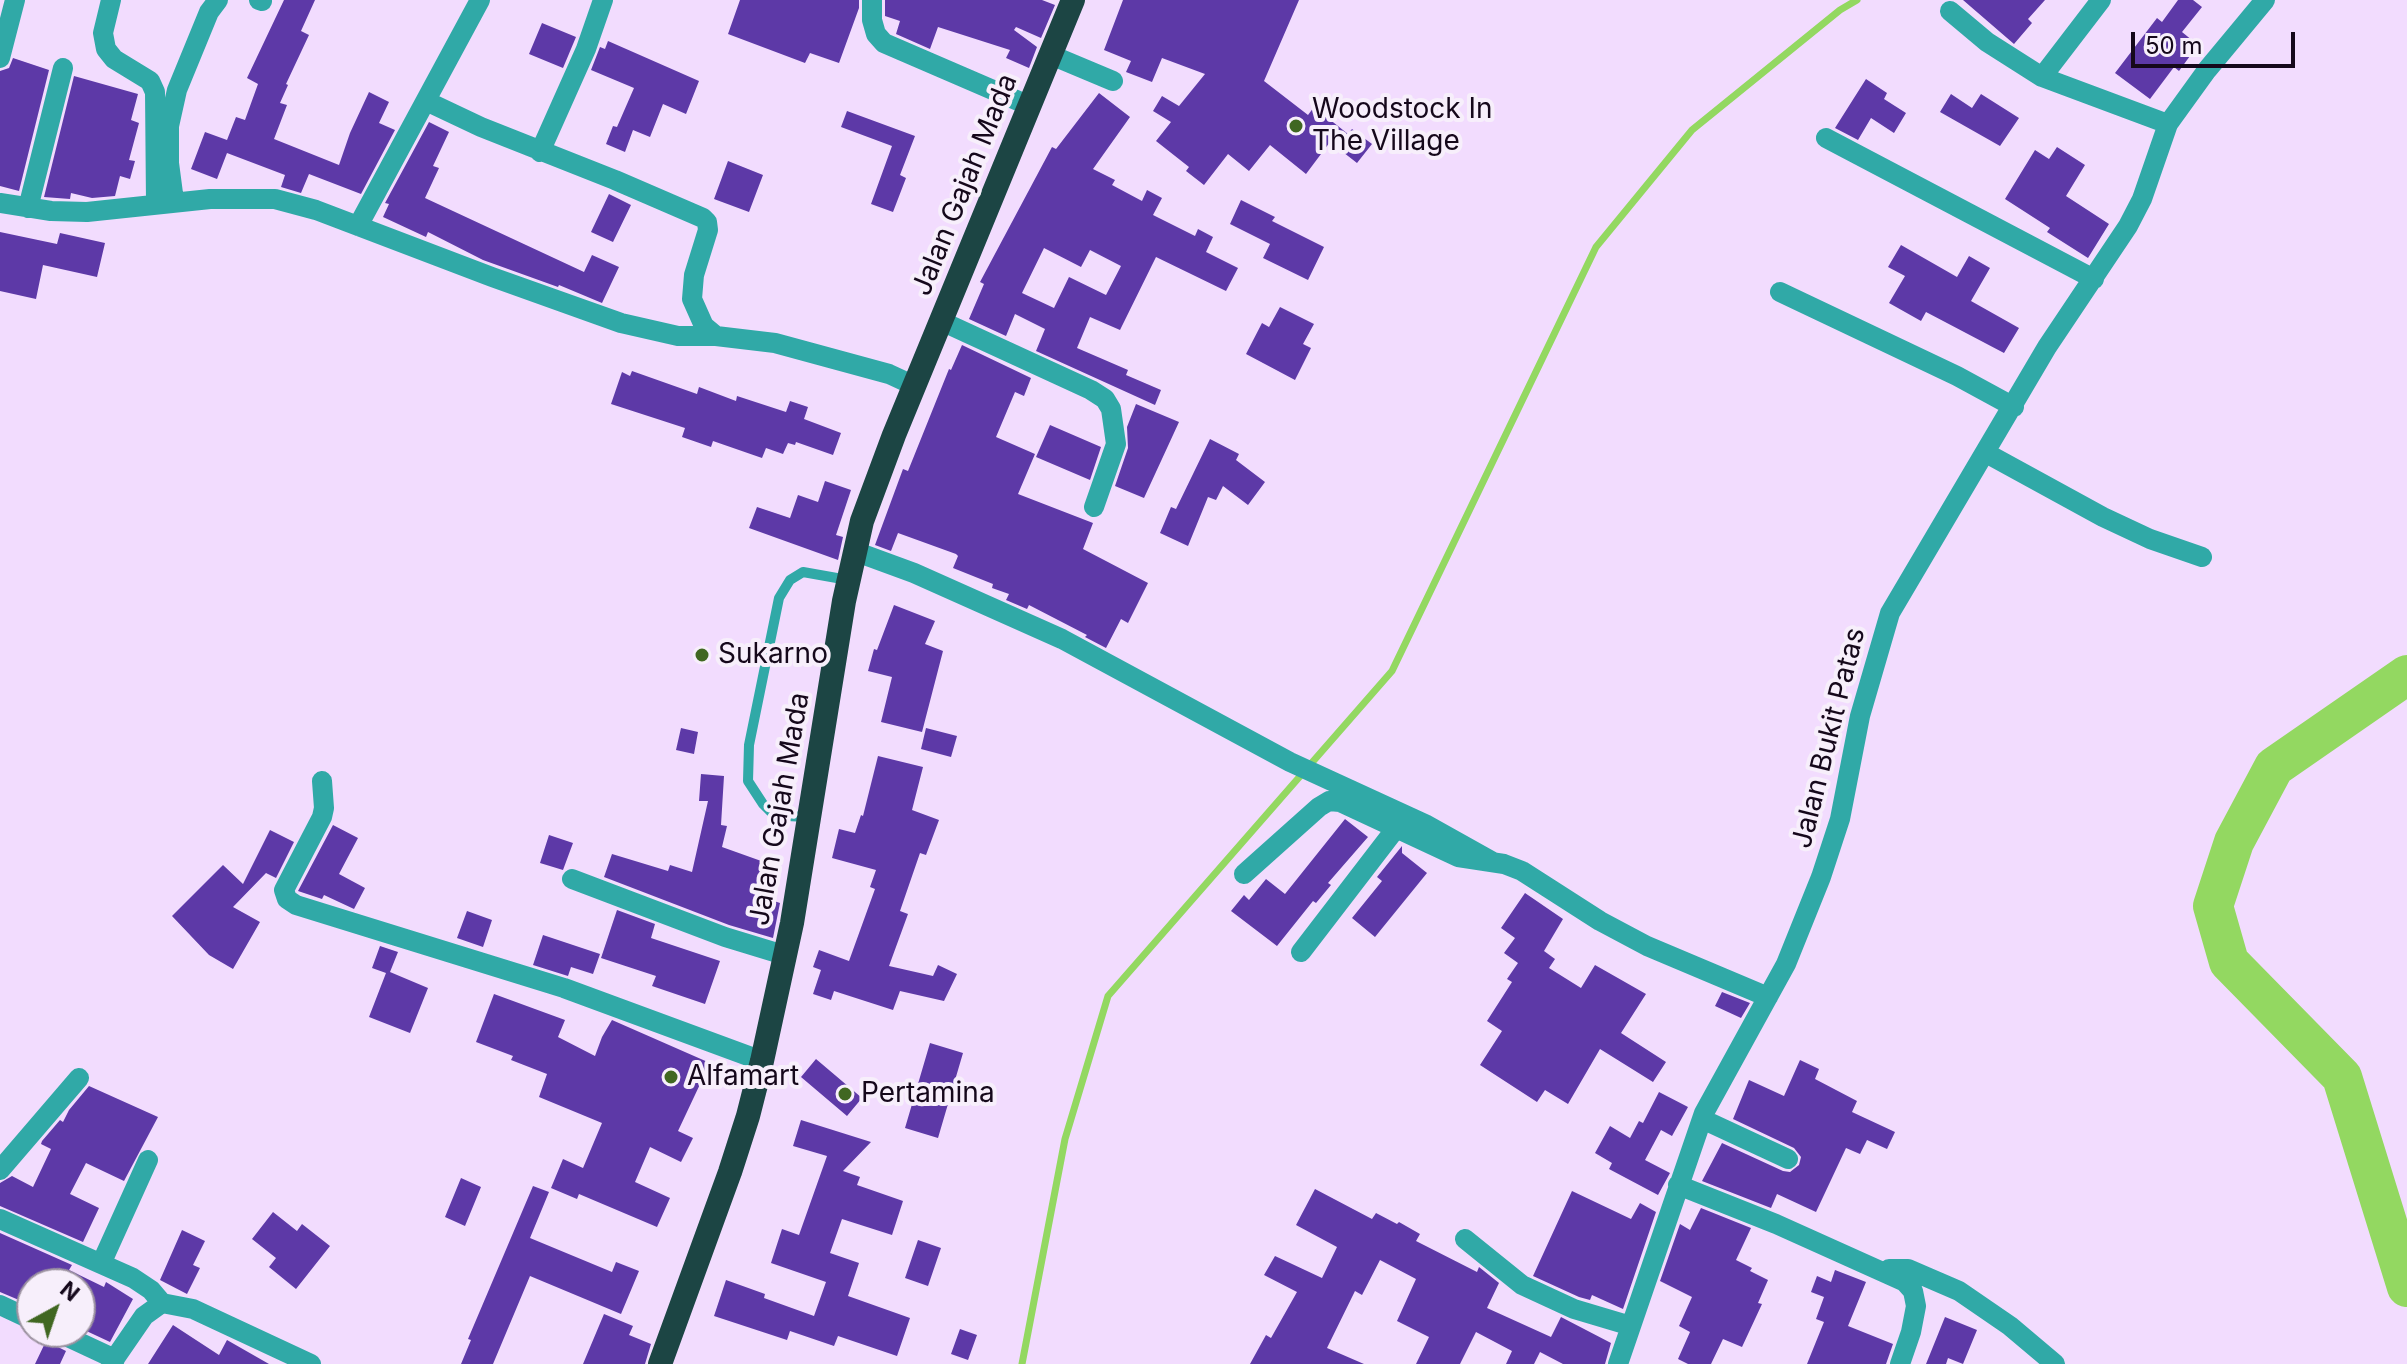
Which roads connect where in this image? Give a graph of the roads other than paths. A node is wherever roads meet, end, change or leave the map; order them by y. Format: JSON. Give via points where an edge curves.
{"nodes":[{"id":1,"x":15,"y":0,"type":"edge"},
{"id":2,"x":111,"y":0,"type":"edge"},
{"id":3,"x":218,"y":0,"type":"edge"},
{"id":4,"x":480,"y":0,"type":"edge"},
{"id":5,"x":603,"y":0,"type":"edge"},
{"id":6,"x":872,"y":0,"type":"edge"},
{"id":7,"x":1073,"y":0,"type":"edge"},
{"id":8,"x":2101,"y":0,"type":"edge"},
{"id":9,"x":2265,"y":0,"type":"edge"},
{"id":10,"x":1950,"y":11,"type":"dead end"},
{"id":11,"x":1051,"y":55,"type":"junction"},
{"id":12,"x":0,"y":58,"type":"edge"},
{"id":13,"x":63,"y":68,"type":"dead end"},
{"id":14,"x":2042,"y":77,"type":"junction"},
{"id":15,"x":1113,"y":81,"type":"dead end"},
{"id":16,"x":426,"y":101,"type":"junction"},
{"id":17,"x":1030,"y":106,"type":"junction"},
{"id":18,"x":2168,"y":124,"type":"junction"},
{"id":19,"x":1826,"y":138,"type":"dead end"},
{"id":20,"x":540,"y":152,"type":"junction"},
{"id":21,"x":165,"y":202,"type":"junction"},
{"id":22,"x":0,"y":203,"type":"edge"},
{"id":23,"x":28,"y":208,"type":"junction"},
{"id":24,"x":358,"y":226,"type":"junction"},
{"id":25,"x":2094,"y":279,"type":"junction"},
{"id":26,"x":1780,"y":292,"type":"dead end"},
{"id":27,"x":941,"y":321,"type":"junction"},
{"id":28,"x":716,"y":336,"type":"junction"},
{"id":29,"x":915,"y":386,"type":"junction"},
{"id":30,"x":2014,"y":407,"type":"junction"},
{"id":31,"x":1986,"y":453,"type":"junction"},
{"id":32,"x":1094,"y":507,"type":"dead end"},
{"id":33,"x":854,"y":551,"type":"junction"},
{"id":34,"x":2202,"y":557,"type":"dead end"},
{"id":35,"x":848,"y":580,"type":"junction"},
{"id":36,"x":322,"y":781,"type":"dead end"},
{"id":37,"x":811,"y":817,"type":"junction"},
{"id":38,"x":1397,"y":827,"type":"junction"},
{"id":39,"x":1493,"y":862,"type":"junction"},
{"id":40,"x":1244,"y":874,"type":"dead end"},
{"id":41,"x":572,"y":879,"type":"dead end"},
{"id":42,"x":1301,"y":952,"type":"dead end"},
{"id":43,"x":784,"y":955,"type":"junction"},
{"id":44,"x":1768,"y":997,"type":"junction"},
{"id":45,"x":762,"y":1061,"type":"junction"},
{"id":46,"x":79,"y":1078,"type":"dead end"},
{"id":47,"x":1702,"y":1119,"type":"junction"},
{"id":48,"x":1788,"y":1159,"type":"dead end"},
{"id":49,"x":148,"y":1160,"type":"dead end"},
{"id":50,"x":0,"y":1170,"type":"edge"},
{"id":51,"x":1678,"y":1185,"type":"junction"},
{"id":52,"x":0,"y":1219,"type":"edge"},
{"id":53,"x":1465,"y":1239,"type":"dead end"},
{"id":54,"x":101,"y":1264,"type":"junction"},
{"id":55,"x":1882,"y":1271,"type":"junction"},
{"id":56,"x":162,"y":1303,"type":"junction"},
{"id":57,"x":1631,"y":1326,"type":"junction"},
{"id":58,"x":87,"y":1348,"type":"edge"},
{"id":59,"x":113,"y":1362,"type":"edge"},
{"id":60,"x":311,"y":1364,"type":"edge"},
{"id":61,"x":660,"y":1364,"type":"edge"},
{"id":62,"x":1618,"y":1364,"type":"edge"},
{"id":63,"x":1900,"y":1364,"type":"edge"},
{"id":64,"x":2055,"y":1364,"type":"edge"}],
"edges":[{"from":1,"to":12,"type":"street"},
{"from":2,"to":21,"type":"street","via":[[103,33],[106,49],[150,81],[155,92]]},
{"from":3,"to":21,"type":"street","via":[[177,90],[169,126]]},
{"from":4,"to":16,"type":"street"},
{"from":5,"to":20,"type":"street"},
{"from":6,"to":17,"type":"street","via":[[872,20],[884,43]]},
{"from":7,"to":11,"type":"highway","name":"Jalan Gajah Mada"},
{"from":8,"to":14,"type":"street"},
{"from":9,"to":18,"type":"street","name":"Jalan Bukit Patas"},
{"from":10,"to":14,"type":"street"},
{"from":11,"to":15,"type":"street"},
{"from":11,"to":17,"type":"highway","name":"Jalan Gajah Mada"},
{"from":13,"to":23,"type":"street"},
{"from":14,"to":18,"type":"street"},
{"from":16,"to":20,"type":"street"},
{"from":16,"to":24,"type":"street"},
{"from":17,"to":27,"type":"highway","name":"Jalan Gajah Mada"},
{"from":18,"to":25,"type":"street","name":"Jalan Bukit Patas","via":[[2142,199]]},
{"from":19,"to":25,"type":"street"},
{"from":20,"to":28,"type":"street","via":[[707,222],[692,299],[704,326]]},
{"from":21,"to":23,"type":"street","via":[[87,212]]},
{"from":21,"to":24,"type":"street","via":[[275,199]]},
{"from":22,"to":23,"type":"street"},
{"from":24,"to":28,"type":"street","via":[[621,323],[678,336]]},
{"from":25,"to":30,"type":"street","name":"Jalan Bukit Patas"},
{"from":26,"to":30,"type":"street"},
{"from":27,"to":29,"type":"highway","name":"Jalan Gajah Mada"},
{"from":27,"to":32,"type":"street","via":[[1105,399],[1116,444]]},
{"from":28,"to":29,"type":"street","via":[[808,351]]},
{"from":29,"to":33,"type":"highway","name":"Jalan Gajah Mada","via":[[877,477]]},
{"from":30,"to":31,"type":"street","name":"Jalan Bukit Patas"},
{"from":31,"to":34,"type":"street","via":[[2103,517]]},
{"from":31,"to":44,"type":"street","name":"Jalan Bukit Patas","via":[[1890,613],[1860,716],[1840,819],[1802,928]]},
{"from":33,"to":35,"type":"highway","name":"Jalan Gajah Mada"},
{"from":33,"to":39,"type":"street","via":[[1062,639],[1312,774],[1425,824]]},
{"from":35,"to":37,"type":"highway","name":"Jalan Gajah Mada"},
{"from":35,"to":37,"type":"lane","via":[[803,572],[784,589],[749,745],[748,781],[763,804],[772,813]]},
{"from":36,"to":45,"type":"street","via":[[322,817],[284,890],[296,905],[551,984]]},
{"from":37,"to":43,"type":"highway","name":"Jalan Gajah Mada"},
{"from":38,"to":39,"type":"street","via":[[1458,857]]},
{"from":38,"to":40,"type":"street","via":[[1329,801]]},
{"from":38,"to":42,"type":"street"},
{"from":39,"to":44,"type":"street","via":[[1522,871],[1647,946]]},
{"from":41,"to":43,"type":"street"},
{"from":43,"to":45,"type":"highway","name":"Jalan Gajah Mada"},
{"from":44,"to":47,"type":"street","name":"Jalan Bukit Patas"},
{"from":45,"to":61,"type":"highway","name":"Jalan Gajah Mada","via":[[726,1184]]},
{"from":46,"to":50,"type":"street"},
{"from":47,"to":48,"type":"street"},
{"from":47,"to":51,"type":"street","name":"Jalan Bukit Patas"},
{"from":49,"to":54,"type":"street"},
{"from":51,"to":55,"type":"street"},
{"from":51,"to":57,"type":"street","name":"Jalan Bukit Patas"},
{"from":52,"to":54,"type":"street"},
{"from":53,"to":57,"type":"street","via":[[1522,1285],[1574,1309]]},
{"from":54,"to":56,"type":"street","via":[[144,1284]]},
{"from":55,"to":63,"type":"street","via":[[1909,1286],[1916,1299]]},
{"from":55,"to":64,"type":"street","via":[[1908,1269],[1959,1291]]},
{"from":56,"to":59,"type":"street","via":[[144,1316]]},
{"from":56,"to":60,"type":"street","via":[[193,1309]]},
{"from":57,"to":62,"type":"street","name":"Jalan Bukit Patas"},
{"from":58,"to":59,"type":"street"}]}
